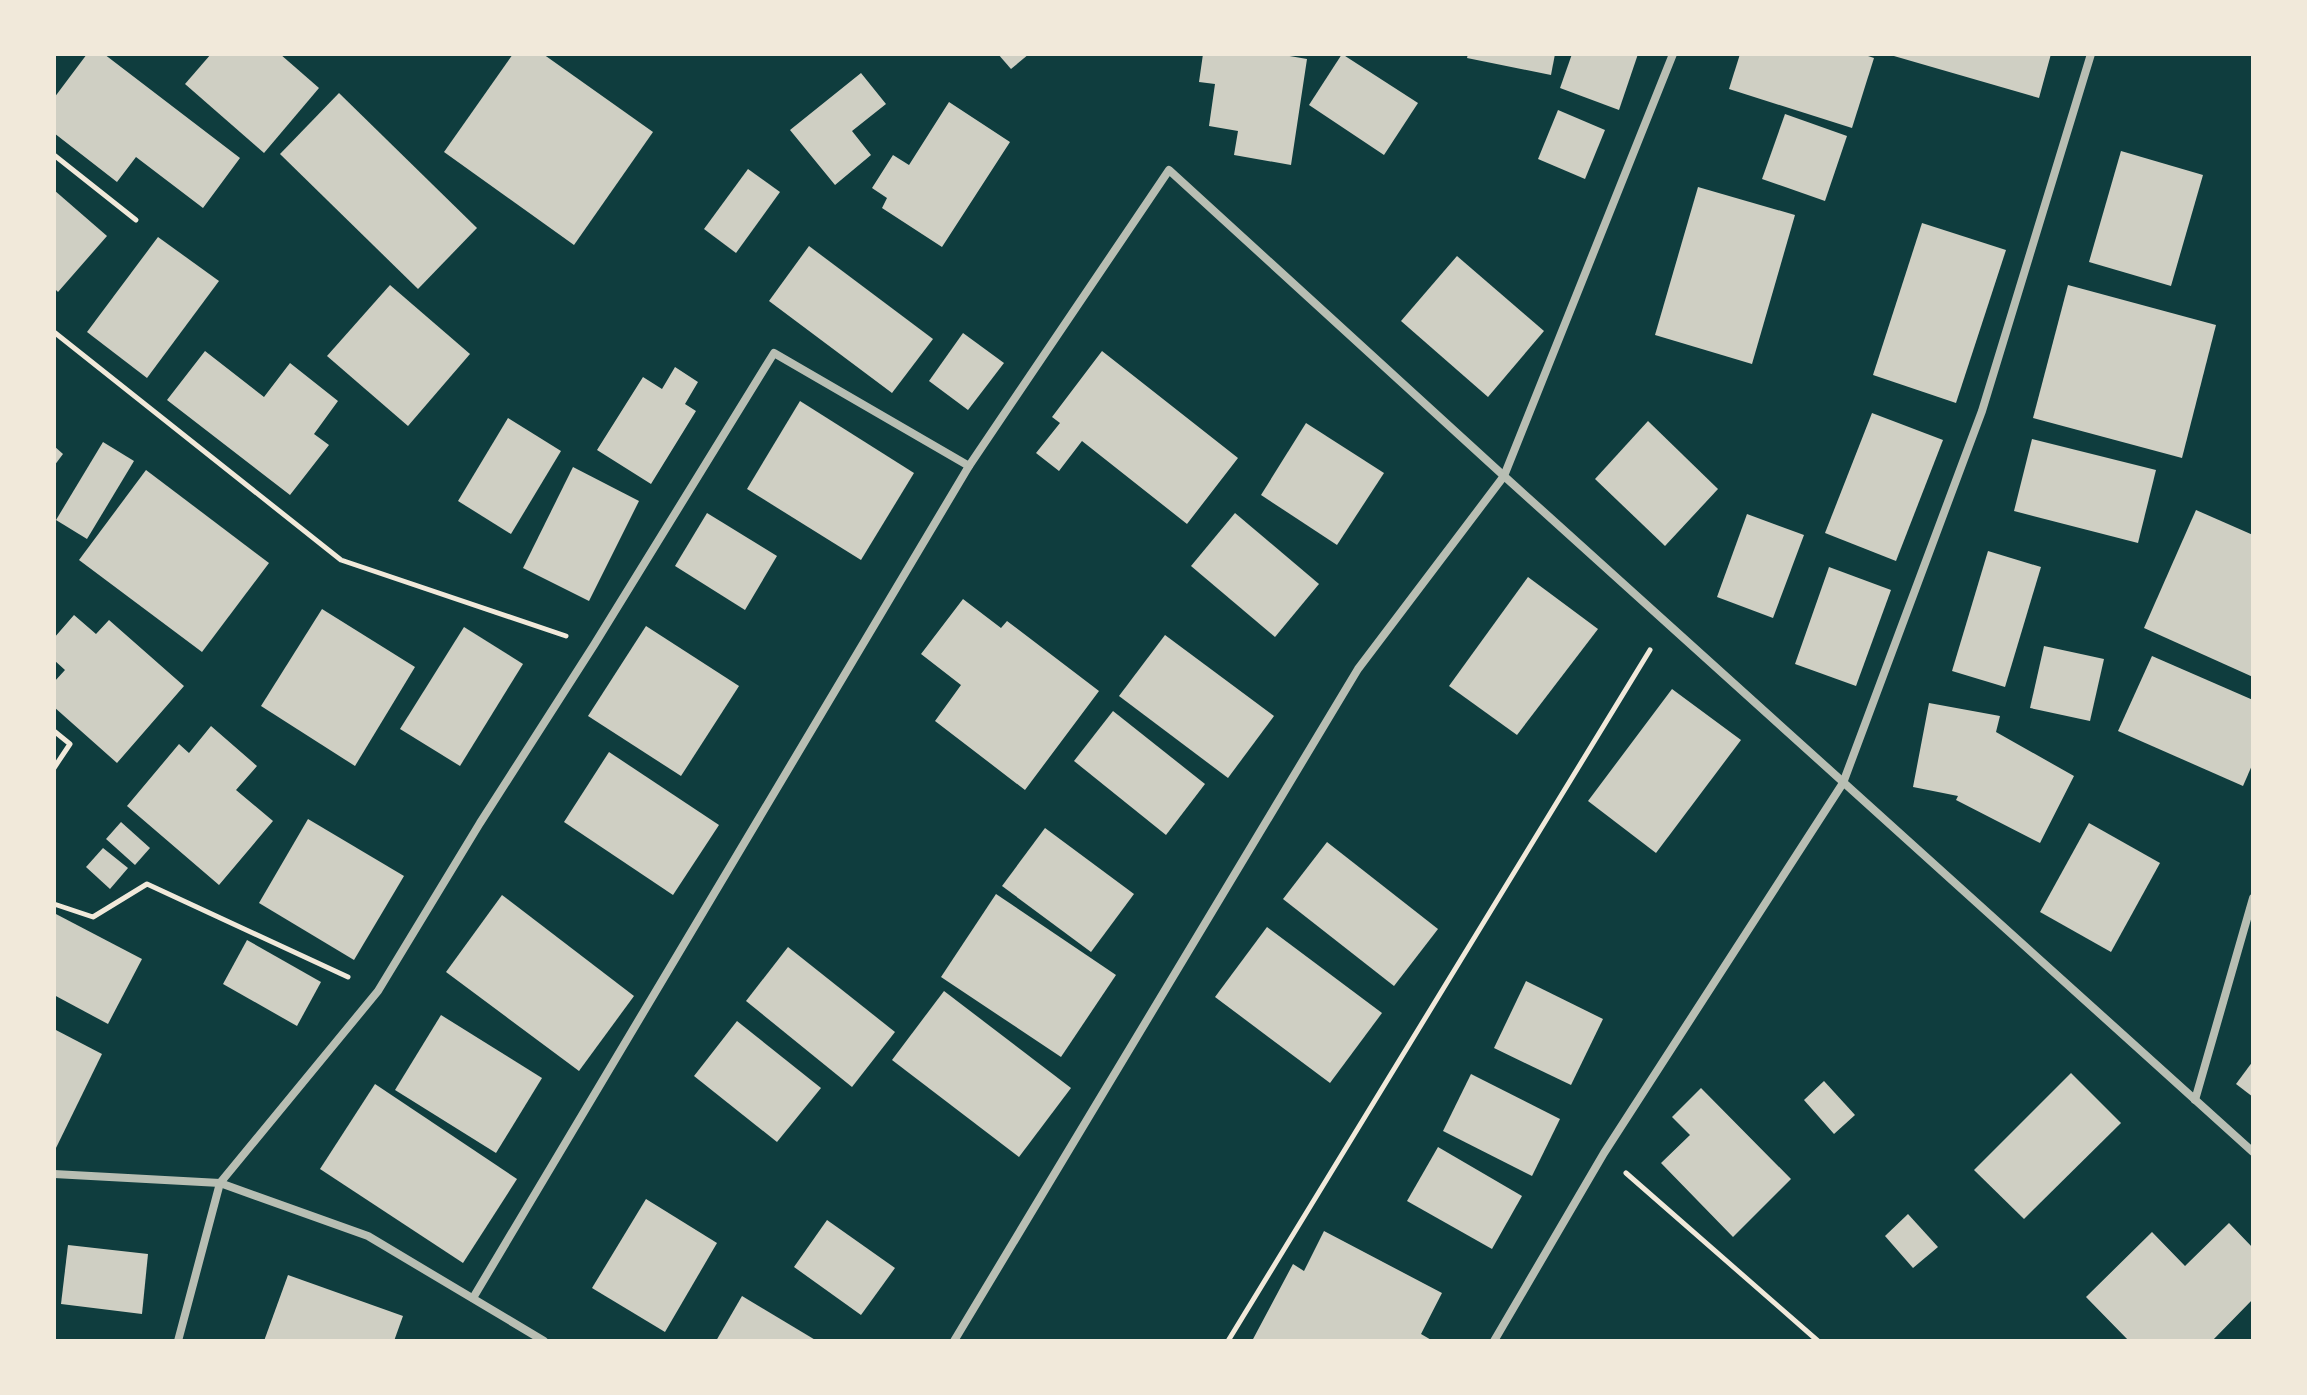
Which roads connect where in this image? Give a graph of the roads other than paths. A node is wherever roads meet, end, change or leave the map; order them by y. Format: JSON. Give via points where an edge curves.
{"nodes":[{"id":1,"x":1673,"y":54,"type":"edge"},
{"id":2,"x":2091,"y":54,"type":"edge"},
{"id":3,"x":969,"y":466,"type":"junction"},
{"id":4,"x":1504,"y":476,"type":"junction"},
{"id":5,"x":1843,"y":783,"type":"junction"},
{"id":6,"x":2253,"y":898,"type":"edge"},
{"id":7,"x":2195,"y":1100,"type":"junction"},
{"id":8,"x":2253,"y":1152,"type":"edge"},
{"id":9,"x":54,"y":1174,"type":"edge"},
{"id":10,"x":220,"y":1183,"type":"junction"},
{"id":11,"x":473,"y":1298,"type":"junction"},
{"id":12,"x":178,"y":1341,"type":"edge"},
{"id":13,"x":544,"y":1341,"type":"edge"},
{"id":14,"x":954,"y":1341,"type":"edge"},
{"id":15,"x":1494,"y":1341,"type":"edge"}],
"edges":[{"from":1,"to":4,"type":"street"},
{"from":2,"to":5,"type":"street","via":[[1982,411]]},
{"from":3,"to":4,"type":"street","via":[[1169,170]]},
{"from":3,"to":10,"type":"street","via":[[774,353],[378,991]]},
{"from":3,"to":11,"type":"street"},
{"from":4,"to":5,"type":"street"},
{"from":4,"to":14,"type":"street","via":[[1358,669]]},
{"from":5,"to":7,"type":"street"},
{"from":5,"to":15,"type":"street","via":[[1604,1153]]},
{"from":6,"to":7,"type":"street"},
{"from":7,"to":8,"type":"street"},
{"from":9,"to":10,"type":"street"},
{"from":10,"to":11,"type":"street","via":[[368,1236]]},
{"from":10,"to":12,"type":"street"},
{"from":11,"to":13,"type":"street"}]}
